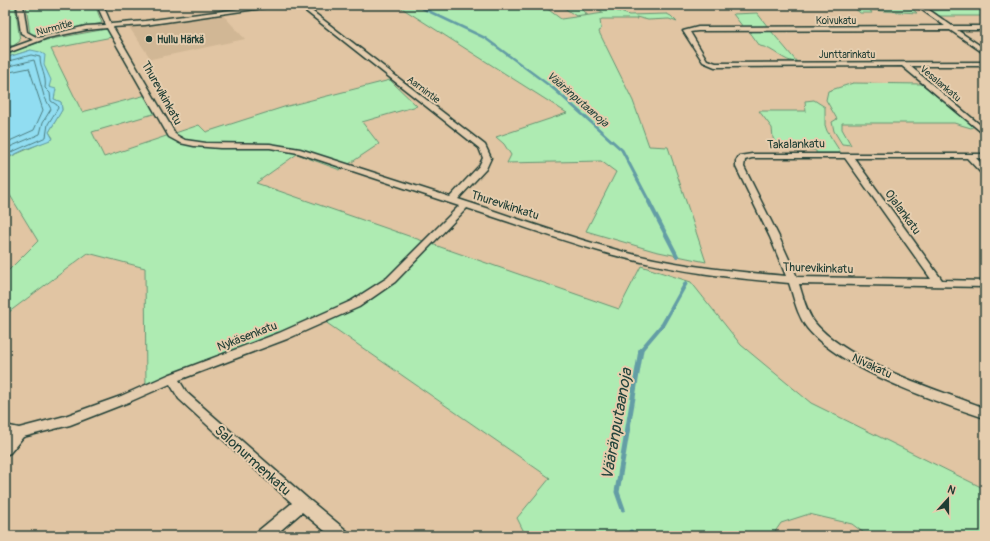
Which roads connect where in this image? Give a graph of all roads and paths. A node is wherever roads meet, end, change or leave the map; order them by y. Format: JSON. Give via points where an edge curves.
{"nodes":[{"id":1,"x":20,"y":5,"type":"edge"},
{"id":2,"x":100,"y":5,"type":"edge"},
{"id":3,"x":280,"y":5,"type":"edge"},
{"id":4,"x":301,"y":5,"type":"edge"},
{"id":5,"x":918,"y":5,"type":"edge"},
{"id":6,"x":109,"y":26,"type":"junction"},
{"id":7,"x":985,"y":28,"type":"edge"},
{"id":8,"x":951,"y":29,"type":"junction"},
{"id":9,"x":38,"y":40,"type":"junction"},
{"id":10,"x":5,"y":52,"type":"edge"},
{"id":11,"x":985,"y":52,"type":"edge"},
{"id":12,"x":710,"y":64,"type":"joint"},
{"id":13,"x":903,"y":64,"type":"junction"},
{"id":14,"x":985,"y":64,"type":"edge"},
{"id":15,"x":985,"y":133,"type":"edge"},
{"id":16,"x":847,"y":155,"type":"junction"},
{"id":17,"x":969,"y":156,"type":"junction"},
{"id":18,"x":985,"y":156,"type":"edge"},
{"id":19,"x":985,"y":172,"type":"edge"},
{"id":20,"x":452,"y":200,"type":"junction"},
{"id":21,"x":466,"y":204,"type":"junction"},
{"id":22,"x":793,"y":280,"type":"junction"},
{"id":23,"x":939,"y":283,"type":"junction"},
{"id":24,"x":985,"y":284,"type":"edge"},
{"id":25,"x":172,"y":378,"type":"junction"},
{"id":26,"x":985,"y":413,"type":"edge"},
{"id":27,"x":5,"y":430,"type":"edge"},
{"id":28,"x":18,"y":434,"type":"junction"},
{"id":29,"x":5,"y":449,"type":"edge"},
{"id":30,"x":302,"y":503,"type":"junction"},
{"id":31,"x":263,"y":536,"type":"edge"},
{"id":32,"x":342,"y":536,"type":"edge"}],
"edges":[{"from":1,"to":9,"type":"street","via":[[24,33]]},
{"from":2,"to":6,"type":"street","name":"Thurevikinkatu"},
{"from":3,"to":6,"type":"street"},
{"from":4,"to":20,"type":"street","name":"Aarnintie","via":[[482,147],[487,158],[483,168]]},
{"from":5,"to":8,"type":"street"},
{"from":6,"to":9,"type":"street","name":"Nurmitie","via":[[67,31]]},
{"from":6,"to":20,"type":"street","name":"Thurevikinkatu","via":[[173,137],[182,142],[194,145],[270,146],[300,151]]},
{"from":7,"to":8,"type":"street","name":"Koivukatu"},
{"from":8,"to":11,"type":"street"},
{"from":8,"to":12,"type":"street","name":"Koivukatu","via":[[688,30],[686,32],[705,61]]},
{"from":9,"to":10,"type":"street","name":"Nurmitie"},
{"from":12,"to":13,"type":"street","name":"Junttarinkatu"},
{"from":13,"to":14,"type":"street","name":"Junttarinkatu"},
{"from":13,"to":15,"type":"street","name":"Vesalankatu"},
{"from":16,"to":17,"type":"street","name":"Takalankatu"},
{"from":16,"to":22,"type":"street","name":"Takalankatu","via":[[752,156],[742,158],[740,162],[740,167]]},
{"from":16,"to":23,"type":"street","name":"Ojalankatu"},
{"from":17,"to":18,"type":"street","name":"Takalankatu"},
{"from":17,"to":19,"type":"street"},
{"from":20,"to":21,"type":"street","name":"Thurevikinkatu"},
{"from":21,"to":22,"type":"street","name":"Thurevikinkatu","via":[[608,251],[649,261],[743,276]]},
{"from":21,"to":25,"type":"street","name":"Nykäsenkatu","via":[[391,280],[355,304],[283,336]]},
{"from":22,"to":23,"type":"street","name":"Thurevikinkatu"},
{"from":22,"to":26,"type":"street","name":"Nivakatu","via":[[811,325],[826,341],[850,357]]},
{"from":23,"to":24,"type":"street","name":"Thurevikinkatu"},
{"from":25,"to":28,"type":"street","name":"Nykäsenkatu","via":[[66,421]]},
{"from":25,"to":30,"type":"street","name":"Salonurmenkatu","via":[[183,396]]},
{"from":27,"to":28,"type":"street"},
{"from":28,"to":29,"type":"street"},
{"from":30,"to":31,"type":"street"},
{"from":30,"to":32,"type":"street","name":"Salonurmenkatu"}]}
